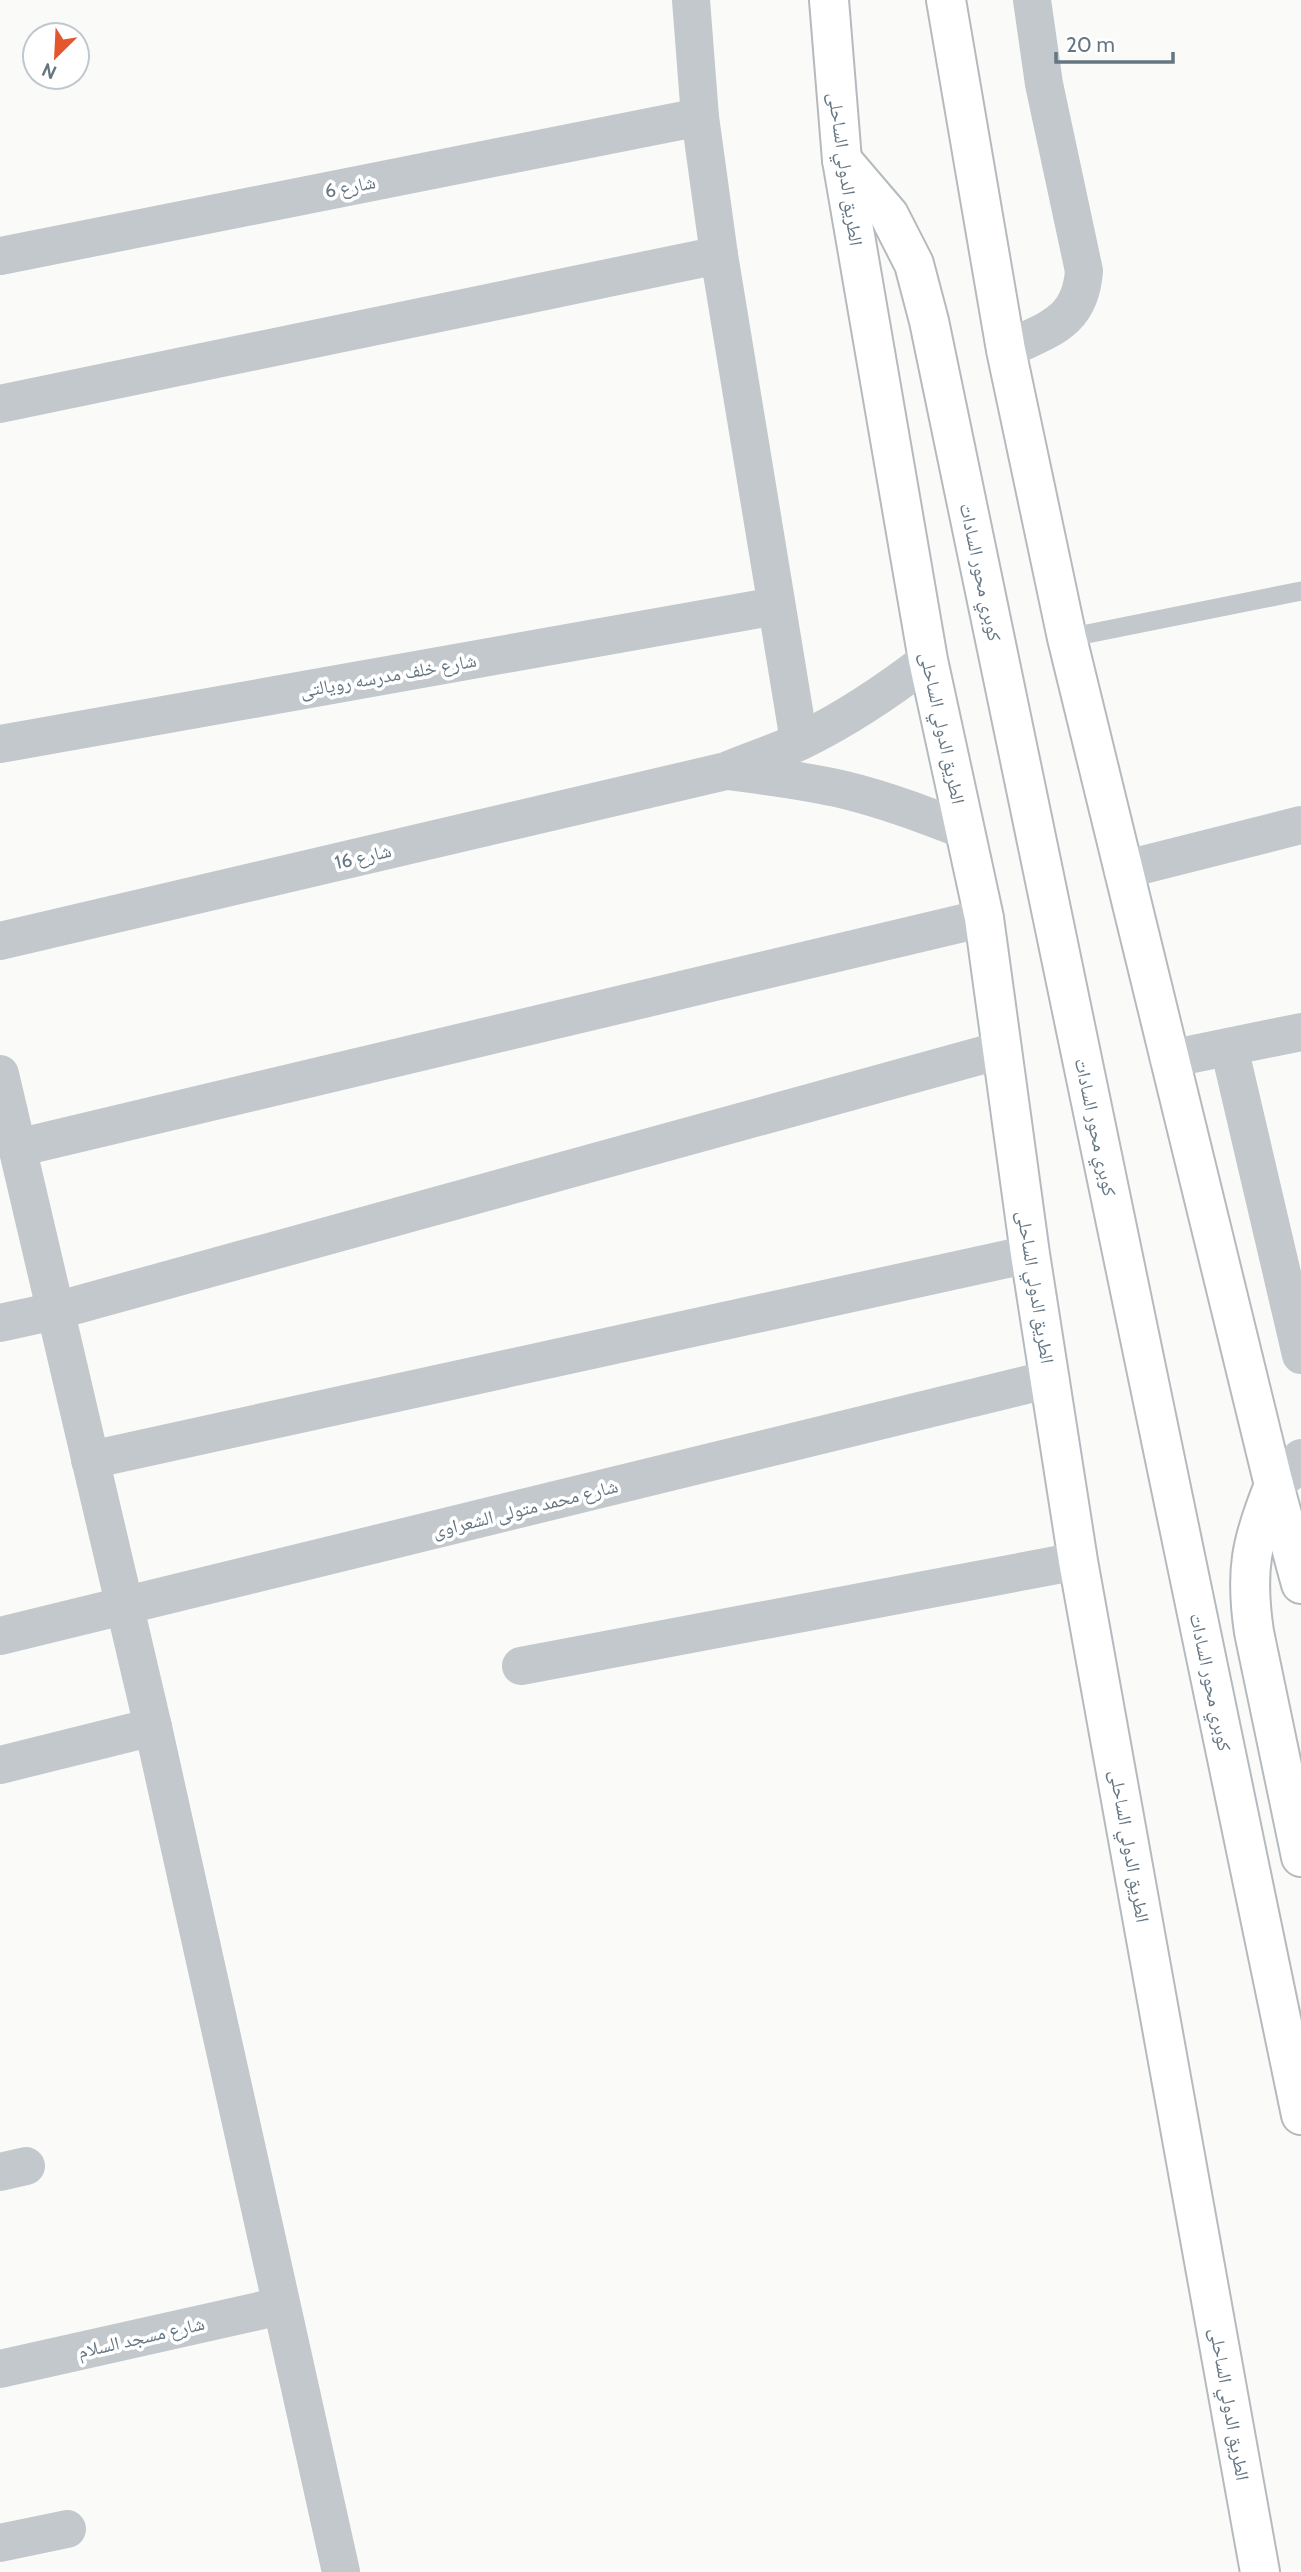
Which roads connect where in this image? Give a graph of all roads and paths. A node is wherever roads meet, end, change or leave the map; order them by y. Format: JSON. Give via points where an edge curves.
{"nodes":[{"id":1,"x":691,"y":0,"type":"edge"},
{"id":2,"x":829,"y":0,"type":"edge"},
{"id":3,"x":946,"y":0,"type":"edge"},
{"id":4,"x":1032,"y":0,"type":"edge"},
{"id":5,"x":700,"y":117,"type":"junction"},
{"id":6,"x":842,"y":160,"type":"junction"},
{"id":7,"x":719,"y":255,"type":"junction"},
{"id":8,"x":0,"y":256,"type":"edge"},
{"id":9,"x":1006,"y":350,"type":"junction"},
{"id":10,"x":0,"y":404,"type":"edge"},
{"id":11,"x":1301,"y":592,"type":"edge"},
{"id":12,"x":776,"y":606,"type":"junction"},
{"id":13,"x":1067,"y":638,"type":"junction"},
{"id":14,"x":928,"y":660,"type":"junction"},
{"id":15,"x":799,"y":741,"type":"junction"},
{"id":16,"x":0,"y":744,"type":"edge"},
{"id":17,"x":726,"y":771,"type":"junction"},
{"id":18,"x":1301,"y":825,"type":"edge"},
{"id":19,"x":964,"y":830,"type":"junction"},
{"id":20,"x":1123,"y":870,"type":"junction"},
{"id":21,"x":984,"y":918,"type":"junction"},
{"id":22,"x":0,"y":941,"type":"edge"},
{"id":23,"x":1301,"y":1032,"type":"edge"},
{"id":24,"x":1229,"y":1047,"type":"junction"},
{"id":25,"x":1001,"y":1050,"type":"junction"},
{"id":26,"x":1169,"y":1059,"type":"junction"},
{"id":27,"x":0,"y":1074,"type":"edge"},
{"id":28,"x":16,"y":1148,"type":"junction"},
{"id":29,"x":14,"y":1196,"type":"edge"},
{"id":30,"x":1030,"y":1254,"type":"junction"},
{"id":31,"x":55,"y":1311,"type":"junction"},
{"id":32,"x":0,"y":1323,"type":"edge"},
{"id":33,"x":1301,"y":1355,"type":"edge"},
{"id":34,"x":1050,"y":1379,"type":"junction"},
{"id":35,"x":1301,"y":1458,"type":"edge"},
{"id":36,"x":90,"y":1460,"type":"junction"},
{"id":37,"x":1274,"y":1485,"type":"junction"},
{"id":38,"x":1078,"y":1561,"type":"junction"},
{"id":39,"x":1301,"y":1584,"type":"edge"},
{"id":40,"x":125,"y":1606,"type":"junction"},
{"id":41,"x":0,"y":1636,"type":"edge"},
{"id":42,"x":521,"y":1665,"type":"dead end"},
{"id":43,"x":153,"y":1727,"type":"junction"},
{"id":44,"x":0,"y":1765,"type":"edge"},
{"id":45,"x":1301,"y":1857,"type":"edge"},
{"id":46,"x":1301,"y":2115,"type":"edge"},
{"id":47,"x":281,"y":2306,"type":"junction"},
{"id":48,"x":0,"y":2369,"type":"edge"},
{"id":49,"x":66,"y":2529,"type":"dead end"},
{"id":50,"x":0,"y":2543,"type":"edge"},
{"id":51,"x":341,"y":2572,"type":"edge"},
{"id":52,"x":1261,"y":2572,"type":"edge"}],
"edges":[{"from":1,"to":5,"type":"street"},
{"from":2,"to":6,"type":"main road","name":"الطريق الدولي الساحلى"},
{"from":3,"to":9,"type":"main road"},
{"from":4,"to":9,"type":"street","via":[[1044,84],[1084,271],[1083,288],[1063,321]]},
{"from":5,"to":7,"type":"street"},
{"from":5,"to":8,"type":"street","name":"شارع 6"},
{"from":6,"to":14,"type":"main road","name":"الطريق الدولي الساحلى"},
{"from":6,"to":46,"type":"main road","name":"كوبري محور السادات","via":[[889,215],[914,264],[929,321]]},
{"from":7,"to":10,"type":"street"},
{"from":7,"to":12,"type":"street"},
{"from":9,"to":13,"type":"main road"},
{"from":11,"to":13,"type":"lane"},
{"from":12,"to":15,"type":"street"},
{"from":12,"to":16,"type":"street","name":"شارع خلف مدرسه رويالتى"},
{"from":13,"to":20,"type":"main road"},
{"from":14,"to":15,"type":"street","name":"شارع 16","via":[[877,698]]},
{"from":14,"to":19,"type":"main road","name":"الطريق الدولي الساحلى"},
{"from":15,"to":17,"type":"street","name":"شارع 16"},
{"from":17,"to":19,"type":"street","name":"شارع 16","via":[[847,790]]},
{"from":17,"to":22,"type":"street","name":"شارع 16"},
{"from":18,"to":20,"type":"street"},
{"from":19,"to":21,"type":"main road","name":"الطريق الدولي الساحلى"},
{"from":20,"to":26,"type":"main road"},
{"from":21,"to":25,"type":"main road","name":"الطريق الدولي الساحلى"},
{"from":21,"to":28,"type":"street"},
{"from":23,"to":24,"type":"street"},
{"from":24,"to":26,"type":"street"},
{"from":24,"to":33,"type":"street"},
{"from":25,"to":30,"type":"main road","name":"الطريق الدولي الساحلى"},
{"from":25,"to":31,"type":"street"},
{"from":26,"to":37,"type":"main road"},
{"from":27,"to":28,"type":"street"},
{"from":28,"to":29,"type":"street"},
{"from":29,"to":31,"type":"street"},
{"from":30,"to":34,"type":"main road","name":"الطريق الدولي الساحلى"},
{"from":30,"to":36,"type":"street"},
{"from":31,"to":32,"type":"street"},
{"from":31,"to":36,"type":"street"},
{"from":34,"to":38,"type":"main road","name":"الطريق الدولي الساحلى"},
{"from":34,"to":40,"type":"street","name":"شارع محمد متولى الشعراوى"},
{"from":35,"to":37,"type":"street"},
{"from":36,"to":40,"type":"street"},
{"from":37,"to":39,"type":"main road"},
{"from":37,"to":45,"type":"main road","via":[[1251,1557],[1249,1595]]},
{"from":38,"to":42,"type":"street"},
{"from":38,"to":52,"type":"main road","name":"الطريق الدولي الساحلى"},
{"from":40,"to":41,"type":"street","name":"شارع محمد متولى الشعراوى"},
{"from":40,"to":43,"type":"street"},
{"from":43,"to":44,"type":"street"},
{"from":43,"to":47,"type":"street"},
{"from":47,"to":48,"type":"street","name":"شارع مسجد السلام"},
{"from":47,"to":51,"type":"street"},
{"from":49,"to":50,"type":"street"}]}
